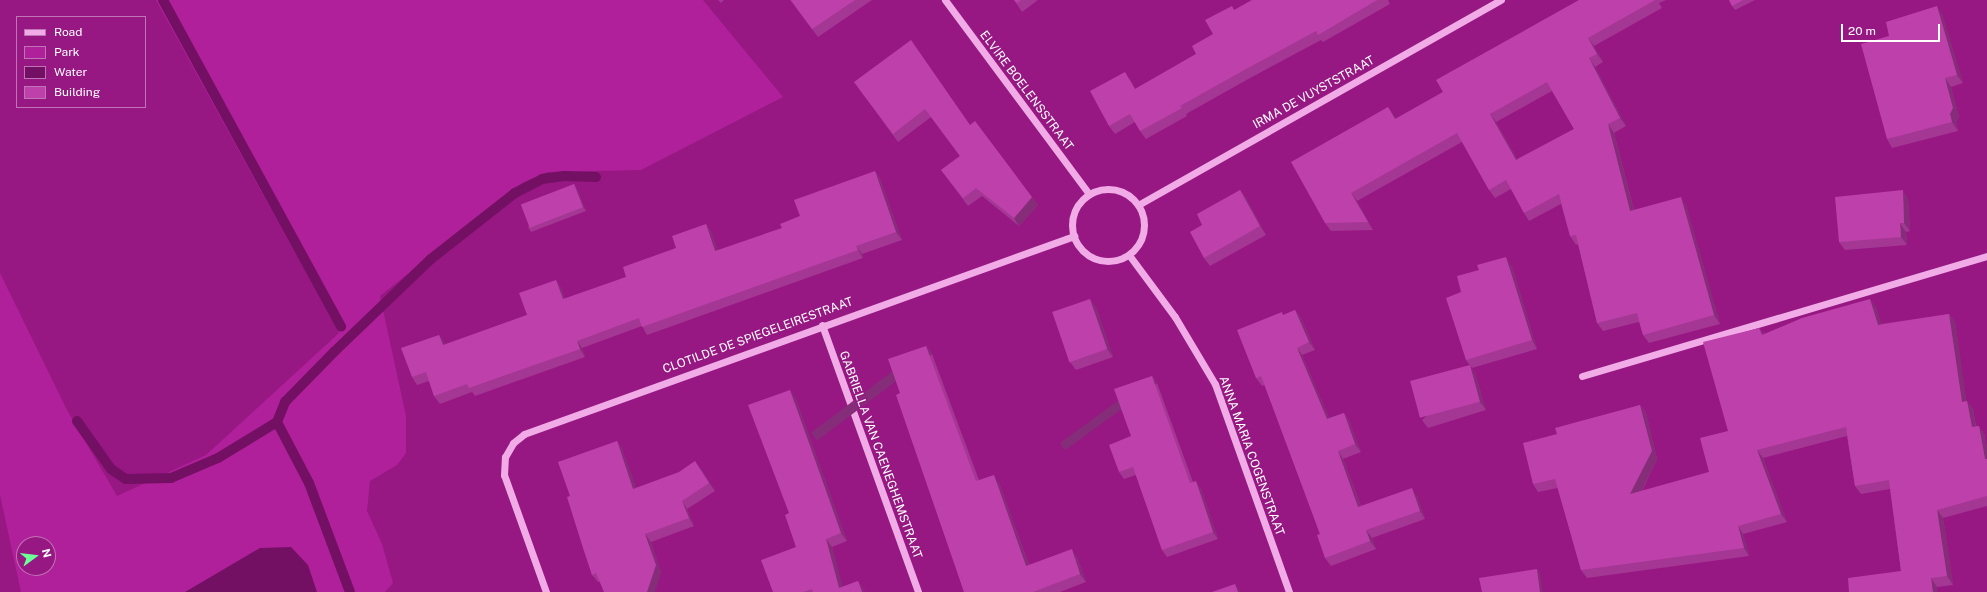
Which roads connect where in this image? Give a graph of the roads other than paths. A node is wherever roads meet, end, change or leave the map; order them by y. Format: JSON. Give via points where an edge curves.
{"nodes":[{"id":1,"x":945,"y":0,"type":"edge"},
{"id":2,"x":1501,"y":0,"type":"edge"},
{"id":3,"x":1089,"y":194,"type":"junction"},
{"id":4,"x":1138,"y":204,"type":"junction"},
{"id":5,"x":1074,"y":236,"type":"junction"},
{"id":6,"x":1129,"y":255,"type":"junction"},
{"id":7,"x":1987,"y":256,"type":"edge"},
{"id":8,"x":822,"y":325,"type":"junction"},
{"id":9,"x":1582,"y":376,"type":"dead end"},
{"id":10,"x":546,"y":592,"type":"edge"},
{"id":11,"x":918,"y":592,"type":"edge"},
{"id":12,"x":1289,"y":592,"type":"edge"}],
"edges":[{"from":1,"to":3,"type":"street","name":"ELVIRE BOELENSSTRAAT"},
{"from":2,"to":4,"type":"street","name":"IRMA DE VUYSTSTRAAT"},
{"from":3,"to":4,"type":"street","via":[[1107,188],[1119,190]]},
{"from":3,"to":5,"type":"street","via":[[1073,214]]},
{"from":4,"to":6,"type":"street","via":[[1144,229],[1136,247]]},
{"from":5,"to":6,"type":"street","via":[[1079,248],[1098,260],[1115,260]]},
{"from":5,"to":8,"type":"street","name":"CLOTILDE DE SPIEGELEIRESTRAAT"},
{"from":6,"to":12,"type":"street","name":"ANNA MARIA COGENSTRAAT","via":[[1175,317],[1215,384]]},
{"from":7,"to":9,"type":"street"},
{"from":8,"to":10,"type":"street","name":"CLOTILDE DE SPIEGELEIRESTRAAT","via":[[524,434],[512,443],[505,457],[504,475]]},
{"from":8,"to":11,"type":"street","name":"GABRIELLA VAN CAENEGHEMSTRAAT"}]}
